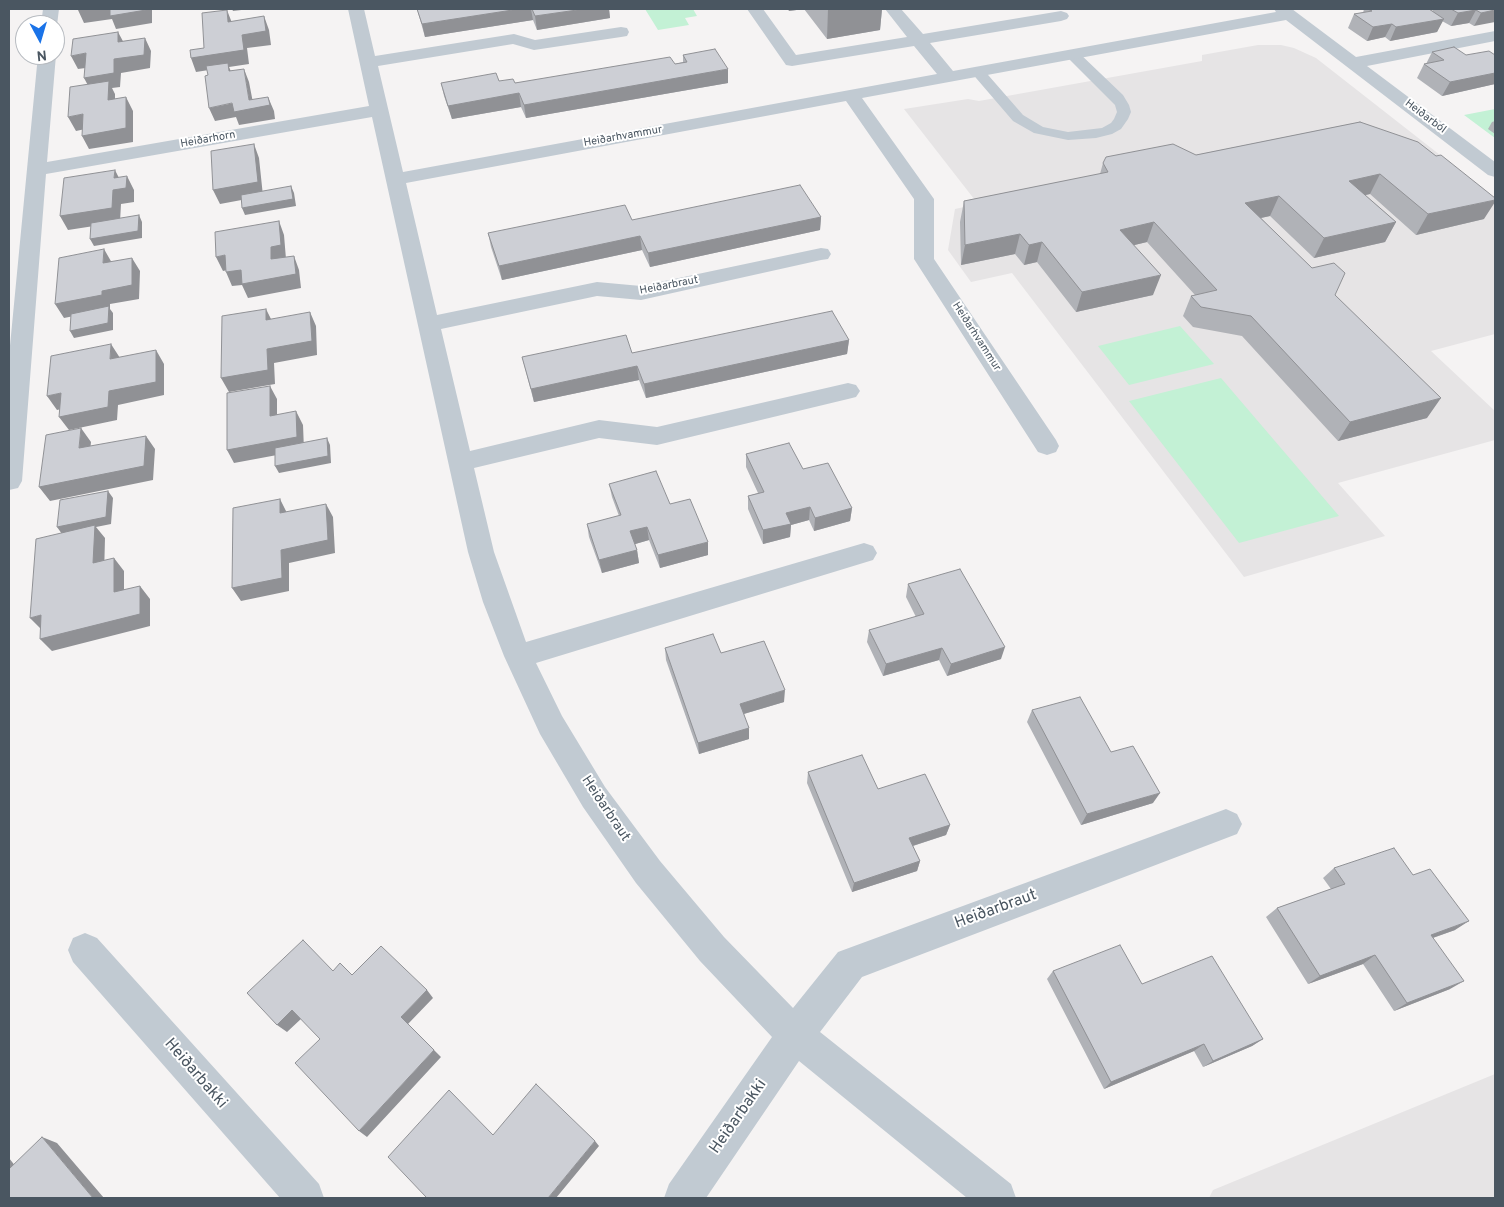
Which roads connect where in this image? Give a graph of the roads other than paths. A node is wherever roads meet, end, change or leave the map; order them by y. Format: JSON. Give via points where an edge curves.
{"nodes":[{"id":1,"x":356,"y":9,"type":"edge"},
{"id":2,"x":756,"y":9,"type":"edge"},
{"id":3,"x":893,"y":9,"type":"edge"},
{"id":4,"x":1286,"y":11,"type":"edge"},
{"id":5,"x":1061,"y":16,"type":"dead end"},
{"id":6,"x":621,"y":32,"type":"dead end"},
{"id":7,"x":1495,"y":36,"type":"edge"},
{"id":8,"x":919,"y":40,"type":"junction"},
{"id":9,"x":1072,"y":54,"type":"junction"},
{"id":10,"x":369,"y":62,"type":"junction"},
{"id":11,"x":1354,"y":63,"type":"junction"},
{"id":12,"x":45,"y":65,"type":"edge"},
{"id":13,"x":977,"y":71,"type":"junction"},
{"id":14,"x":949,"y":77,"type":"junction"},
{"id":15,"x":851,"y":95,"type":"junction"},
{"id":16,"x":380,"y":110,"type":"junction"},
{"id":17,"x":36,"y":170,"type":"junction"},
{"id":18,"x":1495,"y":171,"type":"edge"},
{"id":19,"x":396,"y":179,"type":"junction"},
{"id":20,"x":821,"y":254,"type":"dead end"},
{"id":21,"x":429,"y":324,"type":"junction"},
{"id":22,"x":848,"y":391,"type":"dead end"},
{"id":23,"x":1047,"y":446,"type":"dead end"},
{"id":24,"x":461,"y":462,"type":"junction"},
{"id":25,"x":9,"y":482,"type":"edge"},
{"id":26,"x":864,"y":553,"type":"dead end"},
{"id":27,"x":518,"y":656,"type":"junction"},
{"id":28,"x":1226,"y":824,"type":"dead end"},
{"id":29,"x":86,"y":950,"type":"dead end"},
{"id":30,"x":795,"y":1035,"type":"junction"},
{"id":31,"x":304,"y":1198,"type":"edge"},
{"id":32,"x":683,"y":1198,"type":"edge"},
{"id":33,"x":997,"y":1198,"type":"edge"}],
"edges":[{"from":1,"to":10,"type":"street","name":"Heiðarbraut"},
{"from":2,"to":8,"type":"street","via":[[792,61]]},
{"from":3,"to":8,"type":"street"},
{"from":4,"to":9,"type":"street","name":"Heiðarhvammur"},
{"from":4,"to":11,"type":"street","name":"Heiðarból"},
{"from":5,"to":8,"type":"street"},
{"from":6,"to":10,"type":"street","via":[[534,45],[514,39]]},
{"from":7,"to":11,"type":"street"},
{"from":8,"to":14,"type":"street"},
{"from":9,"to":13,"type":"street","name":"Heiðarhvammur"},
{"from":9,"to":13,"type":"lane","via":[[1122,105],[1122,119],[1108,131],[1068,136],[1034,128],[1018,118]]},
{"from":10,"to":16,"type":"street","name":"Heiðarbraut"},
{"from":11,"to":18,"type":"street","name":"Heiðarból"},
{"from":12,"to":17,"type":"street"},
{"from":13,"to":14,"type":"street","name":"Heiðarhvammur"},
{"from":14,"to":15,"type":"street","name":"Heiðarhvammur"},
{"from":15,"to":19,"type":"street","name":"Heiðarhvammur"},
{"from":15,"to":23,"type":"street","name":"Heiðarhvammur","via":[[924,199],[924,258]]},
{"from":16,"to":17,"type":"street","name":"Heiðarhorn"},
{"from":16,"to":19,"type":"street","name":"Heiðarbraut"},
{"from":17,"to":25,"type":"street"},
{"from":19,"to":21,"type":"street","name":"Heiðarbraut"},
{"from":20,"to":21,"type":"street","name":"Heiðarbraut","via":[[641,293],[597,289]]},
{"from":21,"to":24,"type":"street","name":"Heiðarbraut"},
{"from":22,"to":24,"type":"street","via":[[658,436],[599,429]]},
{"from":24,"to":27,"type":"street","name":"Heiðarbraut","via":[[481,552]]},
{"from":26,"to":27,"type":"street"},
{"from":27,"to":30,"type":"street","name":"Heiðarbraut","via":[[551,725],[590,789],[648,872],[712,949]]},
{"from":28,"to":30,"type":"street","name":"Heiðarbraut","via":[[850,964]]},
{"from":29,"to":31,"type":"street","name":"Heiðarbakki"},
{"from":30,"to":32,"type":"street","name":"Heiðarbakki"},
{"from":30,"to":33,"type":"street","name":"Heiðarbraut"}]}
